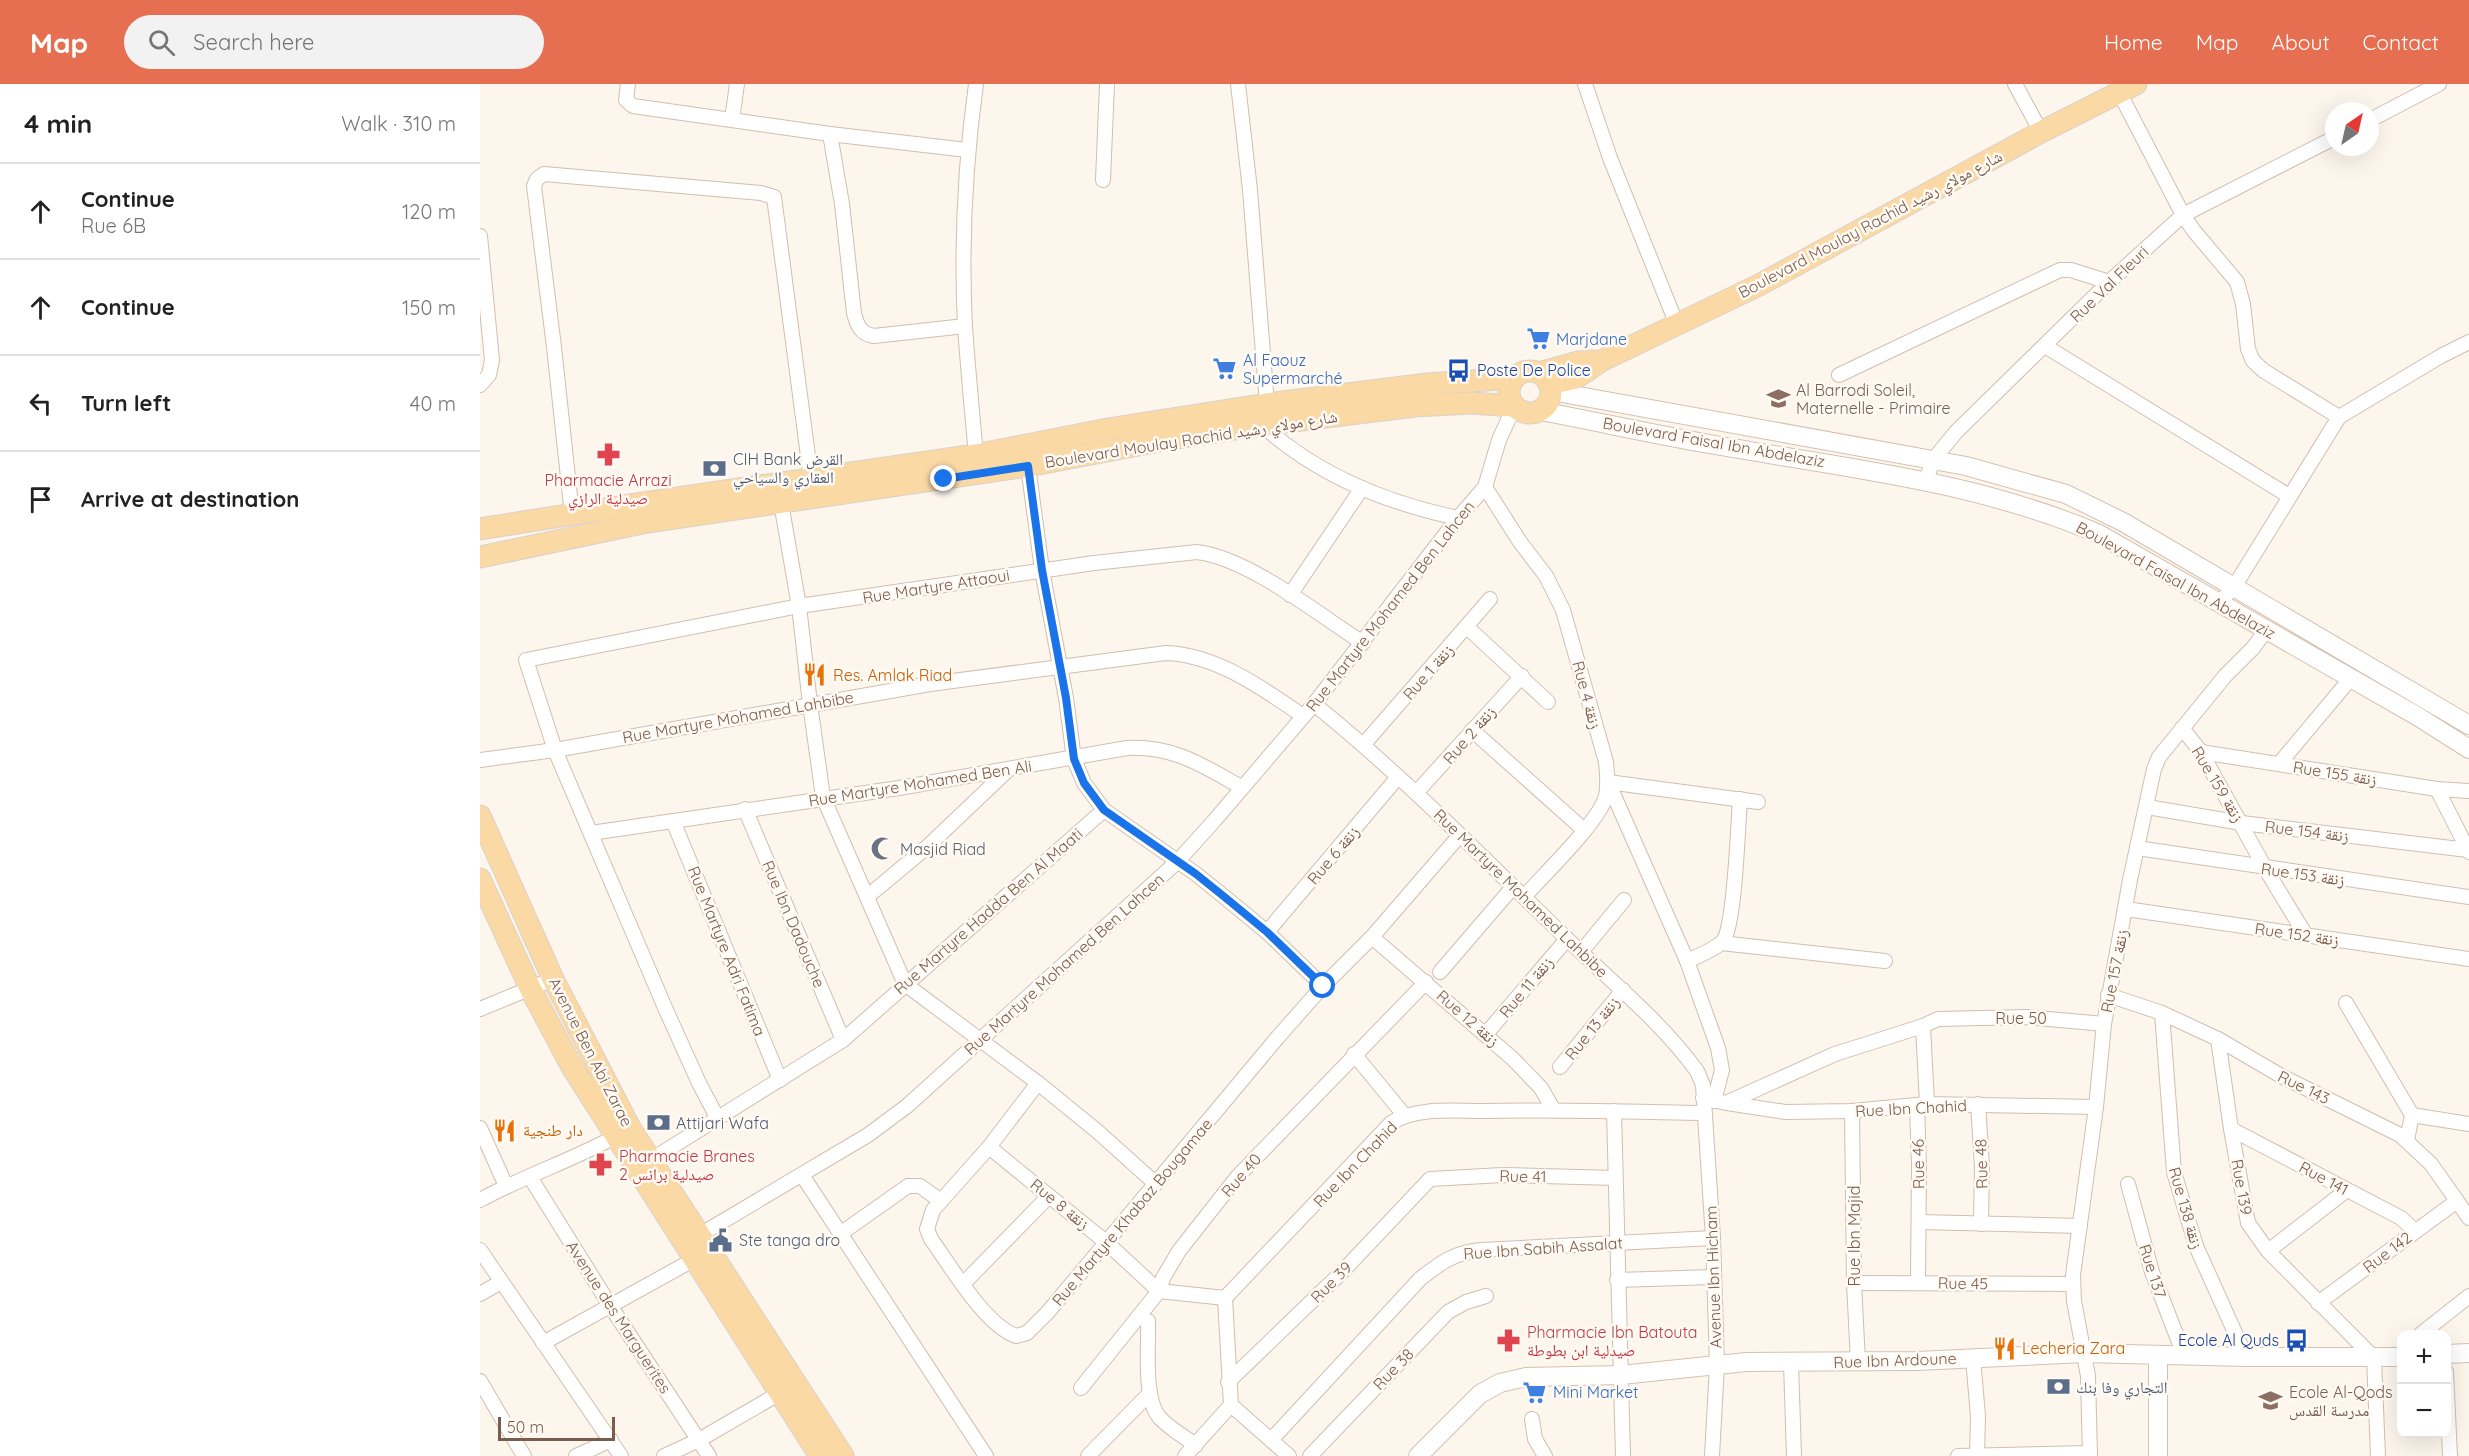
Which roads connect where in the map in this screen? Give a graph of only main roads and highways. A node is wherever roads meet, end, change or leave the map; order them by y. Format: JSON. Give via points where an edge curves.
{"nodes":[{"id":1,"x":2128,"y":88,"type":"edge"},
{"id":2,"x":1514,"y":378,"type":"junction"},
{"id":3,"x":1547,"y":383,"type":"junction"},
{"id":4,"x":1515,"y":408,"type":"junction"},
{"id":5,"x":1541,"y":411,"type":"junction"},
{"id":6,"x":1809,"y":438,"type":"junction"},
{"id":7,"x":1810,"y":460,"type":"junction"},
{"id":8,"x":480,"y":529,"type":"edge"},
{"id":9,"x":480,"y":557,"type":"edge"},
{"id":10,"x":2469,"y":724,"type":"edge"},
{"id":11,"x":2469,"y":749,"type":"edge"},
{"id":12,"x":480,"y":816,"type":"edge"},
{"id":13,"x":480,"y":879,"type":"edge"},
{"id":14,"x":622,"y":1132,"type":"junction"},
{"id":15,"x":644,"y":1165,"type":"junction"},
{"id":16,"x":2469,"y":1353,"type":"edge"},
{"id":17,"x":2451,"y":1354,"type":"edge"},
{"id":18,"x":2158,"y":1355,"type":"junction"},
{"id":19,"x":2397,"y":1355,"type":"edge"},
{"id":20,"x":820,"y":1456,"type":"edge"},
{"id":21,"x":843,"y":1456,"type":"edge"},
{"id":22,"x":1418,"y":1456,"type":"edge"},
{"id":23,"x":2158,"y":1456,"type":"edge"}],
"edges":[{"from":1,"to":3,"type":"main road","name":"Boulevard Moulay Rachid شارع مولاي رشيد","via":[[1759,285],[1602,361],[1578,362]]},
{"from":2,"to":3,"type":"main road","via":[[1530,371]]},
{"from":2,"to":4,"type":"main road","via":[[1509,392]]},
{"from":2,"to":8,"type":"main road","name":"Boulevard Moulay Rachid شارع مولاي رشيد","via":[[1428,384],[1267,404],[976,455]]},
{"from":3,"to":5,"type":"main road","via":[[1547,406]]},
{"from":3,"to":6,"type":"main road","name":"Boulevard Faisal Ibn Abdelaziz"},
{"from":4,"to":5,"type":"main road"},
{"from":4,"to":9,"type":"main road","name":"Boulevard Moulay Rachid شارع مولاي رشيد","via":[[1471,403],[1415,406],[1262,425],[1028,466],[646,522]]},
{"from":5,"to":7,"type":"main road","name":"Boulevard Faisal Ibn Abdelaziz"},
{"from":6,"to":7,"type":"main road"},
{"from":6,"to":10,"type":"main road","name":"Boulevard Faisal Ibn Abdelaziz","via":[[1988,471],[2066,494],[2123,522]]},
{"from":7,"to":11,"type":"main road","name":"Boulevard Faisal Ibn Abdelaziz","via":[[2005,500],[2099,534]]},
{"from":12,"to":14,"type":"main road","name":"Avenue Ben Abi Zarae"},
{"from":13,"to":14,"type":"main road","name":"Avenue Ben Abi Zarae","via":[[572,1068]]},
{"from":14,"to":15,"type":"main road","name":"Avenue Ben Abi Zarae"},
{"from":15,"to":20,"type":"main road","name":"Avenue Ben Abi Zarae","via":[[693,1260]]},
{"from":15,"to":21,"type":"main road","name":"Avenue Ben Abi Zarae","via":[[698,1236]]},
{"from":16,"to":17,"type":"main road"},
{"from":18,"to":19,"type":"main road","name":"Rue Ibn Ardoune"},
{"from":18,"to":22,"type":"main road","name":"Rue Ibn Ardoune","via":[[2085,1353],[1717,1365],[1621,1375],[1526,1377],[1500,1383],[1480,1394]]},
{"from":18,"to":23,"type":"main road"}]}
